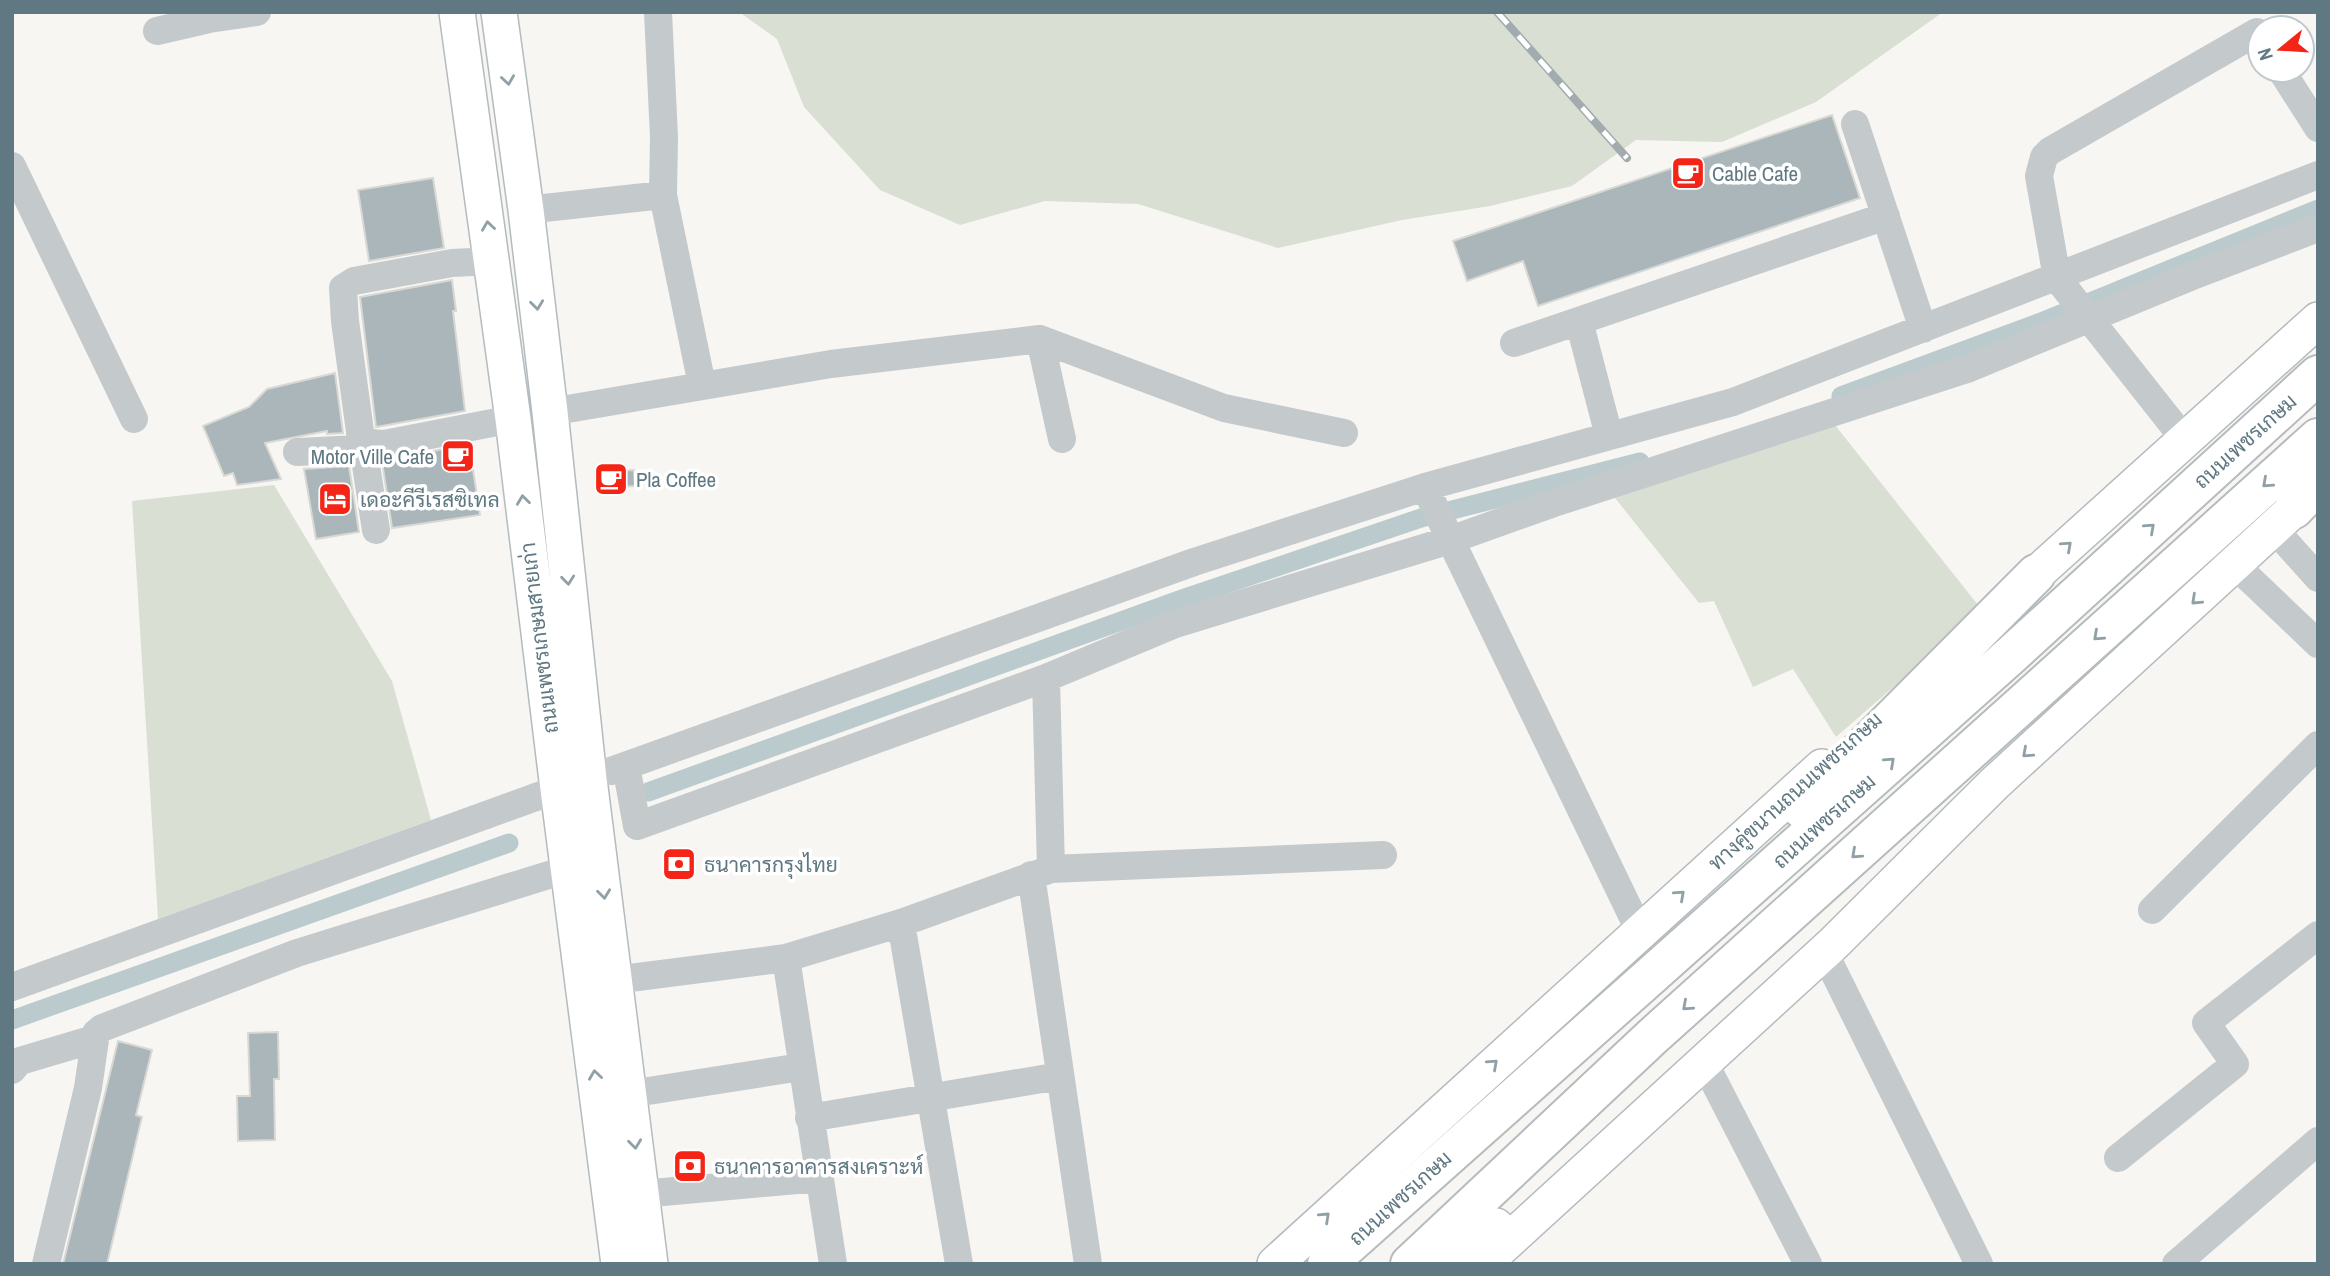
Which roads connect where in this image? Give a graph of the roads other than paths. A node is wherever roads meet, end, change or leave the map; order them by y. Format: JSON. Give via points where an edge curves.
{"nodes":[{"id":1,"x":257,"y":12,"type":"edge"},
{"id":2,"x":457,"y":12,"type":"edge"},
{"id":3,"x":499,"y":12,"type":"edge"},
{"id":4,"x":658,"y":12,"type":"edge"},
{"id":5,"x":158,"y":31,"type":"dead end"},
{"id":6,"x":2246,"y":32,"type":"edge"},
{"id":7,"x":2290,"y":84,"type":"edge"},
{"id":8,"x":1855,"y":124,"type":"dead end"},
{"id":9,"x":2318,"y":128,"type":"edge"},
{"id":10,"x":12,"y":166,"type":"edge"},
{"id":11,"x":2318,"y":175,"type":"edge"},
{"id":12,"x":663,"y":195,"type":"junction"},
{"id":13,"x":526,"y":210,"type":"junction"},
{"id":14,"x":1886,"y":216,"type":"junction"},
{"id":15,"x":2318,"y":228,"type":"edge"},
{"id":16,"x":493,"y":261,"type":"junction"},
{"id":17,"x":2057,"y":278,"type":"junction"},
{"id":18,"x":2090,"y":319,"type":"junction"},
{"id":19,"x":2318,"y":320,"type":"edge"},
{"id":20,"x":1578,"y":321,"type":"junction"},
{"id":21,"x":1923,"y":329,"type":"junction"},
{"id":22,"x":1040,"y":339,"type":"junction"},
{"id":23,"x":1514,"y":343,"type":"dead end"},
{"id":24,"x":2318,"y":375,"type":"edge"},
{"id":25,"x":702,"y":385,"type":"junction"},
{"id":26,"x":550,"y":412,"type":"junction"},
{"id":27,"x":134,"y":419,"type":"dead end"},
{"id":28,"x":513,"y":419,"type":"junction"},
{"id":29,"x":1345,"y":433,"type":"dead end"},
{"id":30,"x":1609,"y":436,"type":"junction"},
{"id":31,"x":2318,"y":438,"type":"edge"},
{"id":32,"x":1062,"y":439,"type":"dead end"},
{"id":33,"x":2185,"y":440,"type":"junction"},
{"id":34,"x":367,"y":445,"type":"junction"},
{"id":35,"x":297,"y":452,"type":"dead end"},
{"id":36,"x":1427,"y":492,"type":"junction"},
{"id":37,"x":2301,"y":502,"type":"edge"},
{"id":38,"x":376,"y":530,"type":"dead end"},
{"id":39,"x":1448,"y":534,"type":"junction"},
{"id":40,"x":2234,"y":564,"type":"junction"},
{"id":41,"x":2036,"y":574,"type":"junction"},
{"id":42,"x":2318,"y":578,"type":"edge"},
{"id":43,"x":2318,"y":644,"type":"edge"},
{"id":44,"x":1046,"y":678,"type":"junction"},
{"id":45,"x":2318,"y":745,"type":"edge"},
{"id":46,"x":626,"y":766,"type":"junction"},
{"id":47,"x":1995,"y":783,"type":"junction"},
{"id":48,"x":573,"y":784,"type":"junction"},
{"id":49,"x":576,"y":844,"type":"junction"},
{"id":50,"x":1382,"y":855,"type":"dead end"},
{"id":51,"x":1041,"y":872,"type":"junction"},
{"id":52,"x":2152,"y":910,"type":"dead end"},
{"id":53,"x":901,"y":923,"type":"junction"},
{"id":54,"x":1640,"y":932,"type":"junction"},
{"id":55,"x":2318,"y":935,"type":"edge"},
{"id":56,"x":1824,"y":952,"type":"junction"},
{"id":57,"x":786,"y":958,"type":"junction"},
{"id":58,"x":614,"y":980,"type":"junction"},
{"id":59,"x":12,"y":987,"type":"edge"},
{"id":60,"x":94,"y":1040,"type":"junction"},
{"id":61,"x":1704,"y":1062,"type":"junction"},
{"id":62,"x":801,"y":1067,"type":"junction"},
{"id":63,"x":12,"y":1070,"type":"edge"},
{"id":64,"x":1060,"y":1076,"type":"junction"},
{"id":65,"x":1529,"y":1083,"type":"junction"},
{"id":66,"x":629,"y":1094,"type":"junction"},
{"id":67,"x":930,"y":1097,"type":"junction"},
{"id":68,"x":809,"y":1118,"type":"junction"},
{"id":69,"x":2318,"y":1141,"type":"edge"},
{"id":70,"x":2118,"y":1158,"type":"dead end"},
{"id":71,"x":819,"y":1178,"type":"junction"},
{"id":72,"x":641,"y":1194,"type":"junction"},
{"id":73,"x":46,"y":1264,"type":"edge"},
{"id":74,"x":619,"y":1264,"type":"edge"},
{"id":75,"x":650,"y":1264,"type":"edge"},
{"id":76,"x":663,"y":1264,"type":"edge"},
{"id":77,"x":833,"y":1264,"type":"edge"},
{"id":78,"x":959,"y":1264,"type":"edge"},
{"id":79,"x":1088,"y":1264,"type":"edge"},
{"id":80,"x":1275,"y":1264,"type":"edge"},
{"id":81,"x":1327,"y":1264,"type":"edge"},
{"id":82,"x":1410,"y":1264,"type":"edge"},
{"id":83,"x":1450,"y":1264,"type":"edge"},
{"id":84,"x":1483,"y":1264,"type":"edge"},
{"id":85,"x":1808,"y":1264,"type":"edge"},
{"id":86,"x":1979,"y":1264,"type":"edge"},
{"id":87,"x":2176,"y":1264,"type":"edge"}],
"edges":[{"from":1,"to":5,"type":"street"},
{"from":16,"to":2,"type":"main road","name":"ถนนเพชรเกษมสายเก่า","one_way":true},
{"from":3,"to":13,"type":"main road","name":"ถนนเพชรเกษมสายเก่า","one_way":true},
{"from":4,"to":12,"type":"street"},
{"from":6,"to":17,"type":"street","via":[[2044,157],[2039,176]]},
{"from":7,"to":9,"type":"street"},
{"from":8,"to":14,"type":"street"},
{"from":10,"to":27,"type":"street"},
{"from":11,"to":17,"type":"street"},
{"from":12,"to":13,"type":"street"},
{"from":12,"to":25,"type":"street"},
{"from":13,"to":26,"type":"main road","name":"ถนนเพชรเกษมสายเก่า","one_way":true},
{"from":14,"to":20,"type":"street"},
{"from":14,"to":21,"type":"street"},
{"from":15,"to":18,"type":"street"},
{"from":16,"to":28,"type":"main road","name":"ถนนเพชรเกษมสายเก่า"},
{"from":16,"to":34,"type":"street","via":[[452,263],[354,281],[343,288],[361,439]]},
{"from":17,"to":18,"type":"street"},
{"from":17,"to":21,"type":"street"},
{"from":18,"to":33,"type":"street"},
{"from":18,"to":39,"type":"street","via":[[1967,369]]},
{"from":19,"to":33,"type":"main road","name":"ทางคู่ขนานถนนเพชรเกษม"},
{"from":20,"to":23,"type":"street"},
{"from":20,"to":30,"type":"street"},
{"from":21,"to":30,"type":"street","via":[[1733,402]]},
{"from":22,"to":25,"type":"street"},
{"from":22,"to":29,"type":"street","via":[[1224,408]]},
{"from":22,"to":32,"type":"street"},
{"from":65,"to":24,"type":"highway","name":"ถนนเพชรเกษม","one_way":true},
{"from":25,"to":26,"type":"street"},
{"from":26,"to":48,"type":"main road","name":"ถนนเพชรเกษมสายเก่า","one_way":true},
{"from":28,"to":34,"type":"street"},
{"from":48,"to":28,"type":"main road","name":"ถนนเพชรเกษมสายเก่า","one_way":true},
{"from":30,"to":36,"type":"street"},
{"from":31,"to":82,"type":"highway","one_way":true,"via":[[1652,1037]]},
{"from":41,"to":33,"type":"main road","name":"ทางคู่ขนานถนนเพชรเกษม","one_way":true},
{"from":34,"to":35,"type":"street"},
{"from":34,"to":38,"type":"street"},
{"from":36,"to":39,"type":"street"},
{"from":36,"to":46,"type":"street","via":[[1194,562]]},
{"from":37,"to":40,"type":"main road"},
{"from":37,"to":42,"type":"street"},
{"from":39,"to":44,"type":"street","via":[[1175,624]]},
{"from":39,"to":54,"type":"street"},
{"from":40,"to":43,"type":"street"},
{"from":40,"to":47,"type":"main road","one_way":true},
{"from":54,"to":41,"type":"main road","name":"ทางคู่ขนานถนนเพชรเกษม","one_way":true},
{"from":41,"to":65,"type":"highway"},
{"from":44,"to":46,"type":"street","via":[[637,826]]},
{"from":44,"to":51,"type":"street"},
{"from":45,"to":52,"type":"street"},
{"from":46,"to":48,"type":"street"},
{"from":47,"to":56,"type":"main road"},
{"from":47,"to":83,"type":"main road"},
{"from":48,"to":49,"type":"main road","name":"ถนนเพชรเกษมสายเก่า"},
{"from":48,"to":59,"type":"street"},
{"from":49,"to":58,"type":"main road","name":"ถนนเพชรเกษมสายเก่า","one_way":true},
{"from":49,"to":60,"type":"street","via":[[102,1028]]},
{"from":74,"to":49,"type":"main road","name":"ถนนเพชรเกษมสายเก่า","one_way":true},
{"from":50,"to":51,"type":"street"},
{"from":51,"to":53,"type":"street"},
{"from":51,"to":64,"type":"street"},
{"from":53,"to":57,"type":"street"},
{"from":53,"to":67,"type":"street"},
{"from":80,"to":54,"type":"main road","name":"ทางคู่ขนานถนนเพชรเกษม","one_way":true},
{"from":55,"to":70,"type":"street","via":[[2206,1023],[2235,1064]]},
{"from":56,"to":61,"type":"main road"},
{"from":56,"to":86,"type":"street"},
{"from":57,"to":58,"type":"street"},
{"from":57,"to":62,"type":"street"},
{"from":58,"to":66,"type":"main road","name":"ถนนเพชรเกษมสายเก่า"},
{"from":60,"to":63,"type":"street","via":[[20,1061]]},
{"from":60,"to":73,"type":"street","via":[[88,1088]]},
{"from":61,"to":84,"type":"main road"},
{"from":61,"to":85,"type":"street"},
{"from":62,"to":66,"type":"street"},
{"from":62,"to":68,"type":"street"},
{"from":64,"to":67,"type":"street"},
{"from":64,"to":79,"type":"street"},
{"from":65,"to":81,"type":"highway","name":"ถนนเพชรเกษม"},
{"from":66,"to":72,"type":"main road","name":"ถนนเพชรเกษมสายเก่า","one_way":true},
{"from":67,"to":68,"type":"street"},
{"from":67,"to":78,"type":"street"},
{"from":68,"to":71,"type":"street"},
{"from":69,"to":87,"type":"street"},
{"from":71,"to":72,"type":"street"},
{"from":71,"to":77,"type":"street"},
{"from":72,"to":75,"type":"main road","name":"ถนนเพชรเกษมสายเก่า"},
{"from":72,"to":76,"type":"main road"}]}
